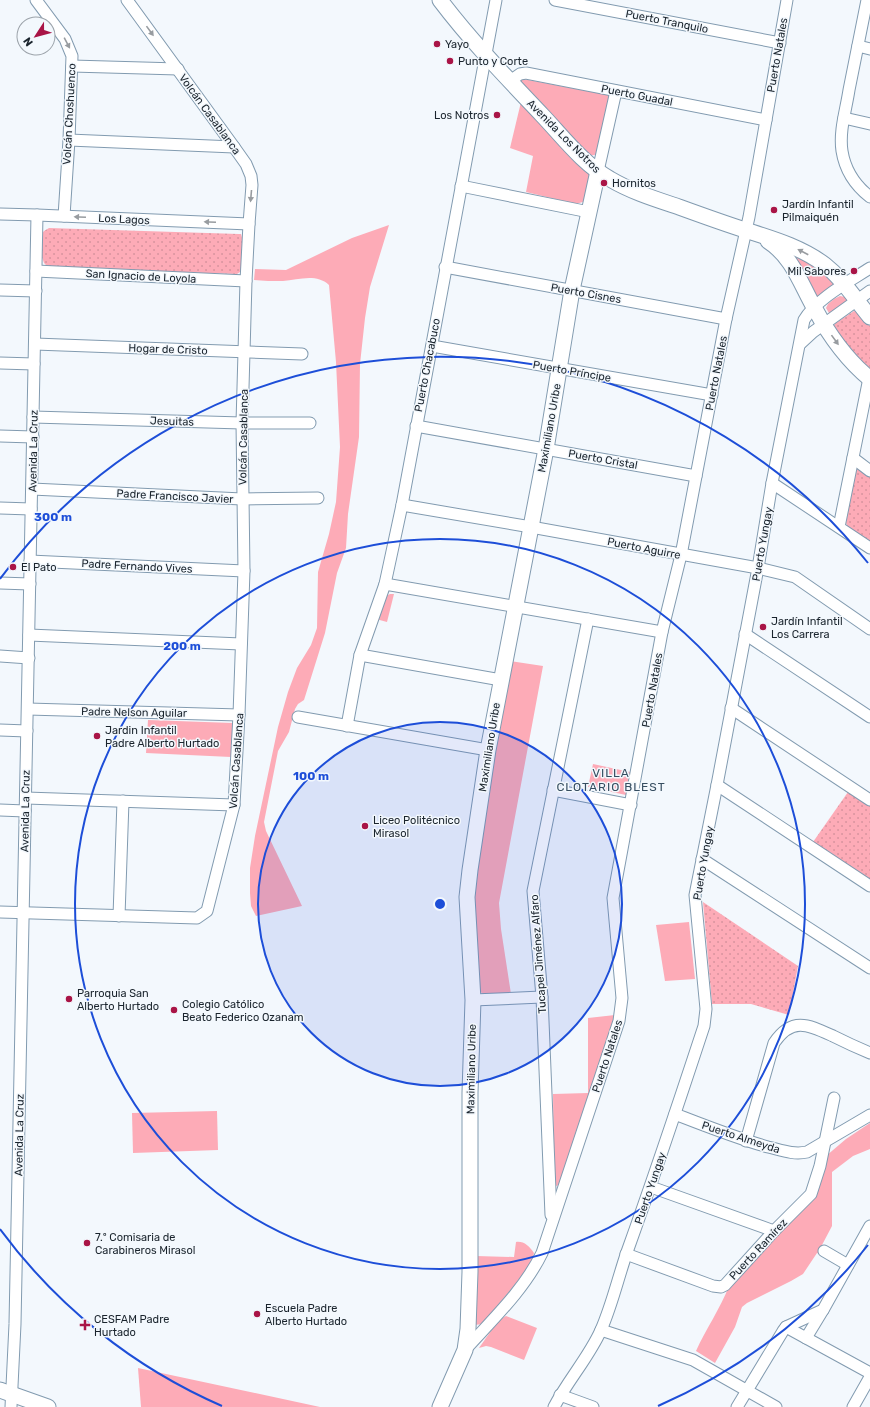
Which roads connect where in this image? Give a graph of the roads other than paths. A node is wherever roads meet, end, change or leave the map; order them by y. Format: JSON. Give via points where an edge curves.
{"nodes":[{"id":1,"x":36,"y":0,"type":"edge"},
{"id":2,"x":127,"y":0,"type":"edge"},
{"id":3,"x":440,"y":0,"type":"edge"},
{"id":4,"x":496,"y":0,"type":"edge"},
{"id":5,"x":555,"y":0,"type":"edge"},
{"id":6,"x":787,"y":0,"type":"edge"},
{"id":7,"x":867,"y":0,"type":"edge"},
{"id":8,"x":780,"y":43,"type":"junction"},
{"id":9,"x":858,"y":46,"type":"junction"},
{"id":10,"x":870,"y":49,"type":"edge"},
{"id":11,"x":486,"y":54,"type":"junction"},
{"id":12,"x":72,"y":66,"type":"junction"},
{"id":13,"x":178,"y":69,"type":"junction"},
{"id":14,"x":510,"y":80,"type":"junction"},
{"id":15,"x":616,"y":91,"type":"junction"},
{"id":16,"x":844,"y":118,"type":"junction"},
{"id":17,"x":766,"y":120,"type":"junction"},
{"id":18,"x":870,"y":124,"type":"edge"},
{"id":19,"x":69,"y":140,"type":"junction"},
{"id":20,"x":234,"y":147,"type":"junction"},
{"id":21,"x":598,"y":171,"type":"junction"},
{"id":22,"x":461,"y":186,"type":"junction"},
{"id":23,"x":870,"y":197,"type":"edge"},
{"id":24,"x":588,"y":212,"type":"junction"},
{"id":25,"x":0,"y":214,"type":"edge"},
{"id":26,"x":37,"y":215,"type":"junction"},
{"id":27,"x":64,"y":216,"type":"junction"},
{"id":28,"x":249,"y":224,"type":"junction"},
{"id":29,"x":746,"y":230,"type":"junction"},
{"id":30,"x":445,"y":267,"type":"junction"},
{"id":31,"x":870,"y":268,"type":"edge"},
{"id":32,"x":36,"y":271,"type":"junction"},
{"id":33,"x":246,"y":280,"type":"junction"},
{"id":34,"x":844,"y":285,"type":"junction"},
{"id":35,"x":0,"y":290,"type":"edge"},
{"id":36,"x":572,"y":290,"type":"junction"},
{"id":37,"x":36,"y":291,"type":"junction"},
{"id":38,"x":870,"y":291,"type":"edge"},
{"id":39,"x":857,"y":301,"type":"junction"},
{"id":40,"x":814,"y":308,"type":"junction"},
{"id":41,"x":870,"y":317,"type":"edge"},
{"id":42,"x":726,"y":319,"type":"junction"},
{"id":43,"x":824,"y":324,"type":"junction"},
{"id":44,"x":35,"y":344,"type":"junction"},
{"id":45,"x":800,"y":344,"type":"junction"},
{"id":46,"x":432,"y":346,"type":"junction"},
{"id":47,"x":244,"y":352,"type":"junction"},
{"id":48,"x":302,"y":354,"type":"dead end"},
{"id":49,"x":0,"y":363,"type":"edge"},
{"id":50,"x":34,"y":364,"type":"junction"},
{"id":51,"x":559,"y":368,"type":"junction"},
{"id":52,"x":869,"y":378,"type":"edge"},
{"id":53,"x":712,"y":396,"type":"junction"},
{"id":54,"x":33,"y":417,"type":"junction"},
{"id":55,"x":242,"y":423,"type":"junction"},
{"id":56,"x":310,"y":423,"type":"dead end"},
{"id":57,"x":416,"y":426,"type":"junction"},
{"id":58,"x":0,"y":436,"type":"edge"},
{"id":59,"x":33,"y":437,"type":"junction"},
{"id":60,"x":546,"y":449,"type":"junction"},
{"id":61,"x":853,"y":458,"type":"junction"},
{"id":62,"x":870,"y":471,"type":"edge"},
{"id":63,"x":696,"y":476,"type":"junction"},
{"id":64,"x":772,"y":483,"type":"junction"},
{"id":65,"x":32,"y":489,"type":"junction"},
{"id":66,"x":318,"y":498,"type":"dead end"},
{"id":67,"x":242,"y":499,"type":"junction"},
{"id":68,"x":402,"y":505,"type":"junction"},
{"id":69,"x":0,"y":508,"type":"edge"},
{"id":70,"x":32,"y":509,"type":"junction"},
{"id":71,"x":531,"y":527,"type":"junction"},
{"id":72,"x":839,"y":527,"type":"junction"},
{"id":73,"x":870,"y":548,"type":"edge"},
{"id":74,"x":681,"y":555,"type":"junction"},
{"id":75,"x":30,"y":561,"type":"junction"},
{"id":76,"x":758,"y":568,"type":"junction"},
{"id":77,"x":244,"y":570,"type":"junction"},
{"id":78,"x":0,"y":583,"type":"edge"},
{"id":79,"x":30,"y":584,"type":"junction"},
{"id":80,"x":385,"y":584,"type":"junction"},
{"id":81,"x":516,"y":606,"type":"junction"},
{"id":82,"x":588,"y":619,"type":"junction"},
{"id":83,"x":870,"y":629,"type":"edge"},
{"id":84,"x":662,"y":632,"type":"junction"},
{"id":85,"x":745,"y":634,"type":"junction"},
{"id":86,"x":29,"y":635,"type":"junction"},
{"id":87,"x":241,"y":644,"type":"junction"},
{"id":88,"x":360,"y":655,"type":"junction"},
{"id":89,"x":0,"y":656,"type":"edge"},
{"id":90,"x":28,"y":658,"type":"junction"},
{"id":91,"x":501,"y":680,"type":"junction"},
{"id":92,"x":731,"y":708,"type":"junction"},
{"id":93,"x":28,"y":710,"type":"junction"},
{"id":94,"x":239,"y":714,"type":"junction"},
{"id":95,"x":298,"y":717,"type":"dead end"},
{"id":96,"x":870,"y":717,"type":"edge"},
{"id":97,"x":346,"y":726,"type":"junction"},
{"id":98,"x":0,"y":730,"type":"edge"},
{"id":99,"x":27,"y":731,"type":"junction"},
{"id":100,"x":488,"y":750,"type":"junction"},
{"id":101,"x":717,"y":786,"type":"junction"},
{"id":102,"x":553,"y":790,"type":"junction"},
{"id":103,"x":26,"y":798,"type":"junction"},
{"id":104,"x":870,"y":800,"type":"edge"},
{"id":105,"x":123,"y":801,"type":"junction"},
{"id":106,"x":234,"y":805,"type":"junction"},
{"id":107,"x":631,"y":805,"type":"junction"},
{"id":108,"x":0,"y":810,"type":"edge"},
{"id":109,"x":25,"y":811,"type":"junction"},
{"id":110,"x":702,"y":859,"type":"junction"},
{"id":111,"x":870,"y":886,"type":"edge"},
{"id":112,"x":0,"y":912,"type":"edge"},
{"id":113,"x":23,"y":913,"type":"junction"},
{"id":114,"x":119,"y":916,"type":"junction"},
{"id":115,"x":870,"y":968,"type":"edge"},
{"id":116,"x":542,"y":997,"type":"junction"},
{"id":117,"x":473,"y":1000,"type":"junction"},
{"id":118,"x":870,"y":1053,"type":"edge"},
{"id":119,"x":834,"y":1098,"type":"dead end"},
{"id":120,"x":675,"y":1114,"type":"junction"},
{"id":121,"x":870,"y":1114,"type":"edge"},
{"id":122,"x":746,"y":1141,"type":"junction"},
{"id":123,"x":826,"y":1142,"type":"junction"},
{"id":124,"x":651,"y":1187,"type":"junction"},
{"id":125,"x":552,"y":1222,"type":"junction"},
{"id":126,"x":870,"y":1226,"type":"edge"},
{"id":127,"x":774,"y":1230,"type":"junction"},
{"id":128,"x":824,"y":1251,"type":"dead end"},
{"id":129,"x":626,"y":1254,"type":"junction"},
{"id":130,"x":848,"y":1265,"type":"junction"},
{"id":131,"x":822,"y":1310,"type":"junction"},
{"id":132,"x":786,"y":1327,"type":"junction"},
{"id":133,"x":601,"y":1330,"type":"junction"},
{"id":134,"x":806,"y":1338,"type":"junction"},
{"id":135,"x":465,"y":1350,"type":"junction"},
{"id":136,"x":870,"y":1373,"type":"edge"},
{"id":137,"x":870,"y":1377,"type":"edge"},
{"id":138,"x":747,"y":1390,"type":"junction"},
{"id":139,"x":560,"y":1395,"type":"junction"},
{"id":140,"x":7,"y":1397,"type":"edge"},
{"id":141,"x":48,"y":1407,"type":"edge"},
{"id":142,"x":440,"y":1407,"type":"edge"},
{"id":143,"x":554,"y":1407,"type":"edge"},
{"id":144,"x":593,"y":1407,"type":"edge"},
{"id":145,"x":737,"y":1407,"type":"edge"},
{"id":146,"x":776,"y":1407,"type":"edge"},
{"id":147,"x":853,"y":1407,"type":"edge"}],
"edges":[{"from":1,"to":12,"type":"street","name":"Volcán Choshuenco","one_way":true,"via":[[69,45]]},
{"from":2,"to":13,"type":"street","name":"Volcán Casablanca","one_way":true},
{"from":3,"to":11,"type":"street","name":"Avenida Los Notros"},
{"from":4,"to":11,"type":"street","name":"Puerto Chacabuco"},
{"from":5,"to":8,"type":"street","name":"Puerto Tranquilo"},
{"from":6,"to":8,"type":"street","name":"Puerto Natales"},
{"from":7,"to":9,"type":"street"},
{"from":8,"to":17,"type":"street","name":"Puerto Natales"},
{"from":9,"to":10,"type":"street"},
{"from":9,"to":16,"type":"street"},
{"from":11,"to":14,"type":"street","name":"Avenida Los Notros"},
{"from":11,"to":22,"type":"street","name":"Puerto Chacabuco"},
{"from":12,"to":13,"type":"street"},
{"from":12,"to":19,"type":"street","name":"Volcán Choshuenco"},
{"from":13,"to":20,"type":"street","name":"Volcán Casablanca"},
{"from":14,"to":15,"type":"street","name":"Puerto Guadal","via":[[526,73]]},
{"from":14,"to":21,"type":"street","name":"Avenida Los Notros"},
{"from":15,"to":17,"type":"street","name":"Puerto Guadal"},
{"from":15,"to":21,"type":"street","name":"Maximiliano Uribe"},
{"from":16,"to":18,"type":"street"},
{"from":16,"to":23,"type":"street","via":[[841,141],[845,164],[856,184]]},
{"from":17,"to":29,"type":"street","name":"Puerto Natales"},
{"from":19,"to":20,"type":"street"},
{"from":19,"to":27,"type":"street","name":"Volcán Choshuenco"},
{"from":20,"to":28,"type":"street","name":"Volcán Casablanca","one_way":true,"via":[[251,176]]},
{"from":21,"to":24,"type":"street","name":"Maximiliano Uribe"},
{"from":21,"to":29,"type":"street","name":"Avenida Los Notros","via":[[644,195]]},
{"from":22,"to":24,"type":"street"},
{"from":22,"to":30,"type":"street","name":"Puerto Chacabuco"},
{"from":24,"to":36,"type":"street","name":"Maximiliano Uribe"},
{"from":25,"to":26,"type":"street","name":"Los Lagos"},
{"from":26,"to":27,"type":"street","name":"Los Lagos"},
{"from":26,"to":32,"type":"street","name":"Avenida La Cruz"},
{"from":28,"to":27,"type":"street","name":"Los Lagos","one_way":true},
{"from":28,"to":33,"type":"street","name":"Volcán Casablanca"},
{"from":34,"to":29,"type":"street","name":"Avenida Los Notros","one_way":true,"via":[[825,265],[805,252]]},
{"from":29,"to":40,"type":"street","name":"Avenida Los Notros","via":[[774,245],[783,254],[795,270]]},
{"from":29,"to":42,"type":"street","name":"Puerto Natales"},
{"from":30,"to":36,"type":"street","name":"Puerto Cisnes"},
{"from":30,"to":46,"type":"street","name":"Puerto Chacabuco"},
{"from":31,"to":34,"type":"street","name":"Puerto Yungay"},
{"from":32,"to":33,"type":"street","name":"San Ignacio de Loyola"},
{"from":32,"to":37,"type":"street","name":"Avenida La Cruz"},
{"from":33,"to":47,"type":"street","name":"Volcán Casablanca"},
{"from":34,"to":39,"type":"street","name":"Avenida Los Notros"},
{"from":34,"to":40,"type":"street","name":"Puerto Yungay"},
{"from":35,"to":37,"type":"street"},
{"from":36,"to":42,"type":"street","name":"Puerto Cisnes"},
{"from":36,"to":51,"type":"street","name":"Maximiliano Uribe"},
{"from":37,"to":44,"type":"street","name":"Avenida La Cruz"},
{"from":38,"to":39,"type":"street"},
{"from":39,"to":41,"type":"street","name":"Avenida Los Notros"},
{"from":39,"to":43,"type":"street"},
{"from":40,"to":43,"type":"street","name":"Avenida Los Notros"},
{"from":40,"to":45,"type":"street","name":"Puerto Yungay","via":[[804,320]]},
{"from":42,"to":53,"type":"street","name":"Puerto Natales"},
{"from":43,"to":45,"type":"street"},
{"from":43,"to":52,"type":"street","name":"Avenida Los Notros","one_way":true,"via":[[846,355]]},
{"from":44,"to":47,"type":"street","name":"Hogar de Cristo"},
{"from":44,"to":50,"type":"street","name":"Avenida La Cruz"},
{"from":45,"to":64,"type":"street","name":"Puerto Yungay"},
{"from":46,"to":51,"type":"street","name":"Puerto Príncipe"},
{"from":46,"to":57,"type":"street","name":"Puerto Chacabuco"},
{"from":47,"to":48,"type":"street","name":"Hogar de Cristo"},
{"from":47,"to":55,"type":"street","name":"Volcán Casablanca"},
{"from":49,"to":50,"type":"street"},
{"from":50,"to":54,"type":"street","name":"Avenida La Cruz"},
{"from":51,"to":53,"type":"street","name":"Puerto Príncipe"},
{"from":51,"to":60,"type":"street","name":"Maximiliano Uribe"},
{"from":52,"to":61,"type":"street"},
{"from":53,"to":63,"type":"street","name":"Puerto Natales"},
{"from":54,"to":55,"type":"street","name":"Jesuitas"},
{"from":54,"to":59,"type":"street","name":"Avenida La Cruz"},
{"from":55,"to":56,"type":"street","name":"Jesuitas"},
{"from":55,"to":67,"type":"street","name":"Volcán Casablanca"},
{"from":57,"to":60,"type":"street","name":"Puerto Cristal"},
{"from":57,"to":68,"type":"street","name":"Puerto Chacabuco"},
{"from":58,"to":59,"type":"street"},
{"from":59,"to":65,"type":"street","name":"Avenida La Cruz"},
{"from":60,"to":63,"type":"street","name":"Puerto Cristal"},
{"from":60,"to":71,"type":"street","name":"Maximiliano Uribe"},
{"from":61,"to":62,"type":"street"},
{"from":61,"to":72,"type":"street"},
{"from":63,"to":74,"type":"street","name":"Puerto Natales"},
{"from":64,"to":72,"type":"street"},
{"from":64,"to":76,"type":"street","name":"Puerto Yungay"},
{"from":65,"to":67,"type":"street","name":"Padre Francisco Javier"},
{"from":65,"to":70,"type":"street","name":"Avenida La Cruz"},
{"from":66,"to":67,"type":"street","name":"Padre Francisco Javier"},
{"from":67,"to":77,"type":"street","name":"Volcán Casablanca"},
{"from":68,"to":71,"type":"street","name":"Puerto Aguirre"},
{"from":68,"to":80,"type":"street","name":"Puerto Chacabuco"},
{"from":69,"to":70,"type":"street"},
{"from":70,"to":75,"type":"street","name":"Avenida La Cruz"},
{"from":71,"to":74,"type":"street","name":"Puerto Aguirre"},
{"from":71,"to":81,"type":"street","name":"Maximiliano Uribe"},
{"from":72,"to":73,"type":"street"},
{"from":74,"to":76,"type":"street","name":"Puerto Aguirre"},
{"from":74,"to":84,"type":"street","name":"Puerto Natales"},
{"from":75,"to":77,"type":"street","name":"Padre Fernando Vives"},
{"from":75,"to":79,"type":"street","name":"Avenida La Cruz"},
{"from":76,"to":83,"type":"street","name":"Puerto Aguirre","via":[[795,577]]},
{"from":76,"to":85,"type":"street","name":"Puerto Yungay"},
{"from":77,"to":87,"type":"street","name":"Volcán Casablanca"},
{"from":78,"to":79,"type":"street"},
{"from":79,"to":86,"type":"street","name":"Avenida La Cruz"},
{"from":80,"to":81,"type":"street"},
{"from":80,"to":88,"type":"street","name":"Puerto Chacabuco"},
{"from":81,"to":82,"type":"street"},
{"from":81,"to":91,"type":"street","name":"Maximiliano Uribe"},
{"from":82,"to":84,"type":"street"},
{"from":82,"to":102,"type":"street","name":"Tucapel Jiménez Alfaro"},
{"from":84,"to":107,"type":"street","name":"Puerto Natales"},
{"from":85,"to":92,"type":"street","name":"Puerto Yungay"},
{"from":85,"to":96,"type":"street"},
{"from":86,"to":87,"type":"street"},
{"from":86,"to":90,"type":"street","name":"Avenida La Cruz"},
{"from":87,"to":94,"type":"street","name":"Volcán Casablanca"},
{"from":88,"to":91,"type":"street"},
{"from":88,"to":97,"type":"street","name":"Puerto Chacabuco"},
{"from":89,"to":90,"type":"street"},
{"from":90,"to":93,"type":"street","name":"Avenida La Cruz"},
{"from":91,"to":100,"type":"street","name":"Maximiliano Uribe"},
{"from":92,"to":101,"type":"street","name":"Puerto Yungay"},
{"from":92,"to":104,"type":"street"},
{"from":93,"to":94,"type":"street","name":"Padre Nelson Aguilar"},
{"from":93,"to":99,"type":"street","name":"Avenida La Cruz"},
{"from":94,"to":106,"type":"street","name":"Volcán Casablanca"},
{"from":95,"to":97,"type":"street"},
{"from":97,"to":100,"type":"street"},
{"from":98,"to":99,"type":"street"},
{"from":99,"to":103,"type":"street","name":"Avenida La Cruz"},
{"from":100,"to":117,"type":"street","name":"Maximiliano Uribe","via":[[468,897]]},
{"from":101,"to":110,"type":"street","name":"Puerto Yungay"},
{"from":101,"to":111,"type":"street"},
{"from":102,"to":107,"type":"street"},
{"from":102,"to":116,"type":"street","name":"Tucapel Jiménez Alfaro","via":[[533,891]]},
{"from":103,"to":105,"type":"street"},
{"from":103,"to":109,"type":"street","name":"Avenida La Cruz"},
{"from":105,"to":106,"type":"street"},
{"from":105,"to":114,"type":"street"},
{"from":106,"to":114,"type":"street","name":"Volcán Casablanca","via":[[207,911],[197,918]]},
{"from":107,"to":125,"type":"street","name":"Puerto Natales","via":[[613,898],[622,998],[619,1021]]},
{"from":108,"to":109,"type":"street"},
{"from":109,"to":113,"type":"street","name":"Avenida La Cruz"},
{"from":110,"to":115,"type":"street"},
{"from":110,"to":120,"type":"street","name":"Puerto Yungay","via":[[695,895],[706,1019]]},
{"from":112,"to":113,"type":"street"},
{"from":113,"to":114,"type":"street"},
{"from":113,"to":140,"type":"street","name":"Avenida La Cruz","via":[[15,1324]]},
{"from":116,"to":117,"type":"street"},
{"from":116,"to":125,"type":"street","name":"Tucapel Jiménez Alfaro"},
{"from":117,"to":135,"type":"street","name":"Maximiliano Uribe","via":[[469,1308]]},
{"from":118,"to":122,"type":"street","via":[[810,1026],[796,1026],[783,1033],[774,1043]]},
{"from":119,"to":123,"type":"street","name":"Puerto Ramírez"},
{"from":120,"to":122,"type":"street","name":"Puerto Almeyda"},
{"from":120,"to":124,"type":"street","name":"Puerto Yungay"},
{"from":121,"to":123,"type":"street","name":"Puerto Almeyda"},
{"from":122,"to":123,"type":"street","name":"Puerto Almeyda","via":[[799,1154]]},
{"from":123,"to":127,"type":"street","name":"Puerto Ramírez","via":[[813,1189]]},
{"from":124,"to":127,"type":"street"},
{"from":124,"to":129,"type":"street","name":"Puerto Yungay"},
{"from":125,"to":135,"type":"street","name":"Puerto Natales","via":[[536,1265],[512,1297]]},
{"from":126,"to":130,"type":"street"},
{"from":127,"to":129,"type":"street","name":"Puerto Ramírez","via":[[721,1287]]},
{"from":128,"to":130,"type":"street"},
{"from":129,"to":133,"type":"street","name":"Puerto Yungay"},
{"from":130,"to":131,"type":"street"},
{"from":131,"to":132,"type":"street"},
{"from":131,"to":134,"type":"street"},
{"from":132,"to":134,"type":"street"},
{"from":132,"to":138,"type":"street"},
{"from":133,"to":138,"type":"street","via":[[693,1360]]},
{"from":133,"to":139,"type":"street","name":"Puerto Yungay"},
{"from":134,"to":136,"type":"street"},
{"from":135,"to":142,"type":"street","name":"Maximiliano Uribe"},
{"from":137,"to":147,"type":"street"},
{"from":138,"to":145,"type":"street"},
{"from":138,"to":146,"type":"street"},
{"from":139,"to":143,"type":"street","name":"Puerto Yungay"},
{"from":139,"to":144,"type":"street"},
{"from":140,"to":141,"type":"street"}]}
